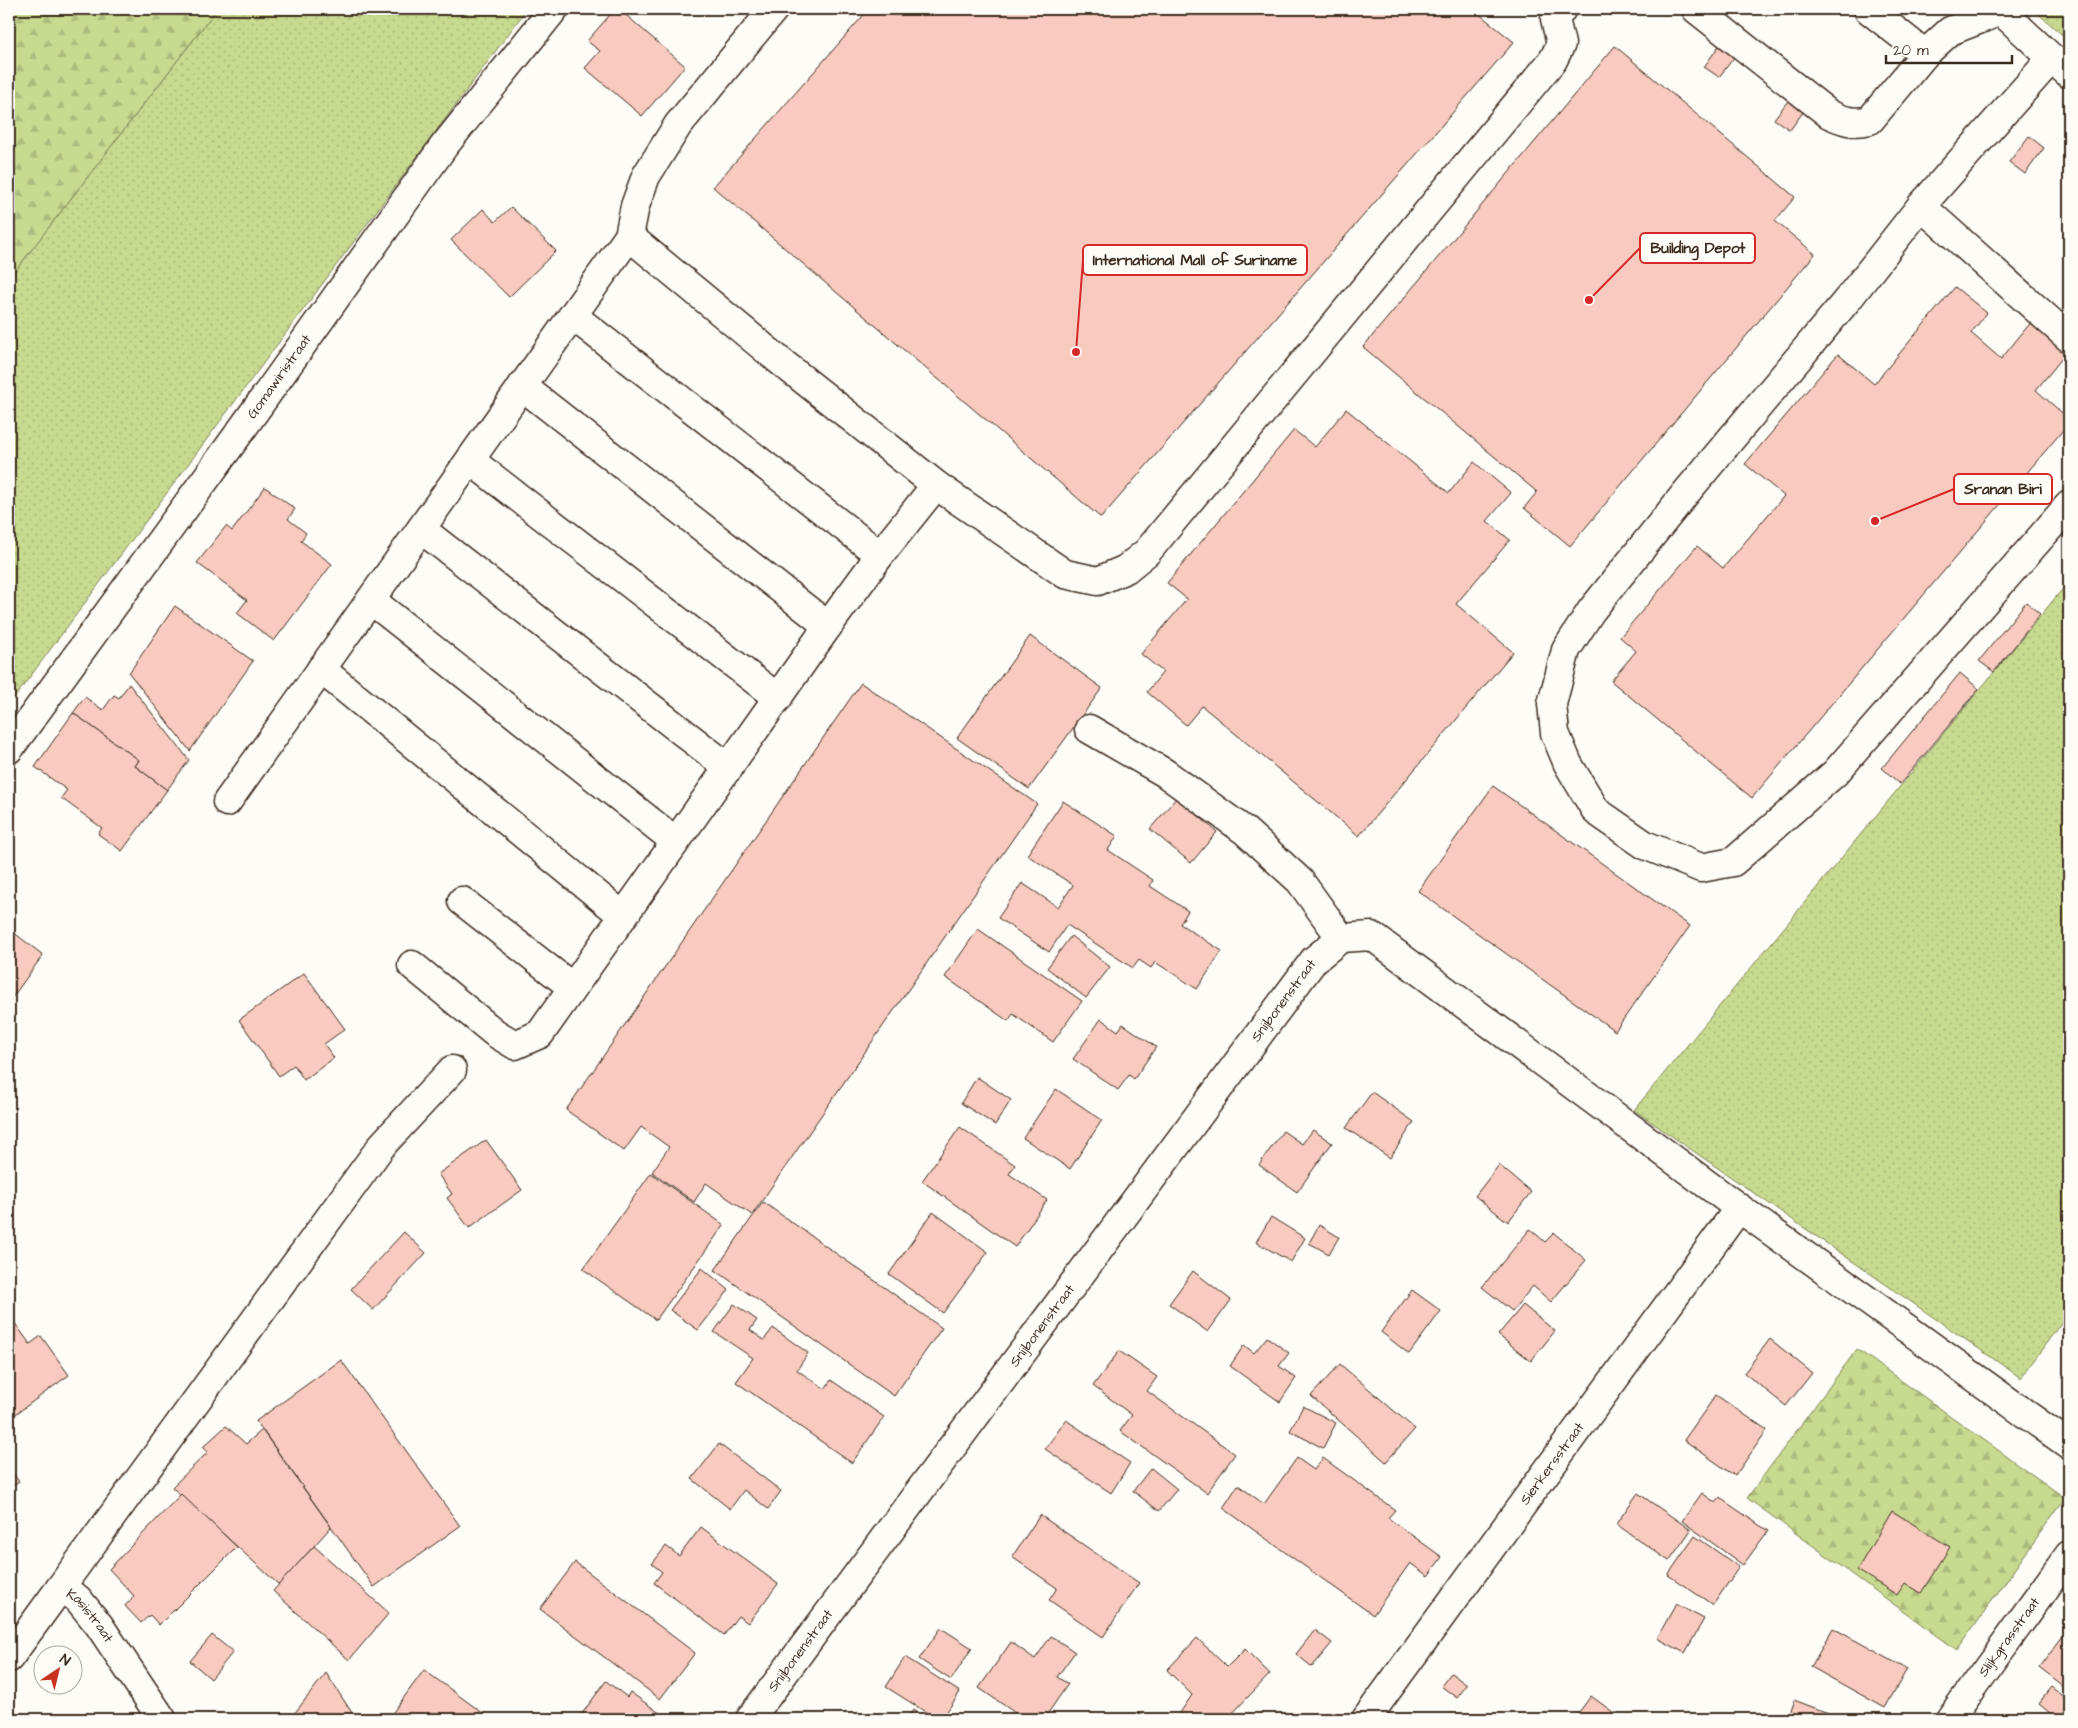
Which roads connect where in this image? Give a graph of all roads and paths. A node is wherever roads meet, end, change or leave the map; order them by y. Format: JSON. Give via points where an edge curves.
{"nodes":[{"id":1,"x":554,"y":9,"type":"edge"},
{"id":2,"x":774,"y":9,"type":"edge"},
{"id":3,"x":1696,"y":9,"type":"edge"},
{"id":4,"x":1868,"y":9,"type":"edge"},
{"id":5,"x":2000,"y":10,"type":"edge"},
{"id":6,"x":1553,"y":12,"type":"edge"},
{"id":7,"x":1924,"y":54,"type":"junction"},
{"id":8,"x":2060,"y":66,"type":"edge"},
{"id":9,"x":1920,"y":206,"type":"junction"},
{"id":10,"x":629,"y":236,"type":"junction"},
{"id":11,"x":572,"y":316,"type":"junction"},
{"id":12,"x":2069,"y":338,"type":"edge"},
{"id":13,"x":522,"y":386,"type":"junction"},
{"id":14,"x":470,"y":460,"type":"junction"},
{"id":15,"x":936,"y":485,"type":"junction"},
{"id":16,"x":2069,"y":505,"type":"edge"},
{"id":17,"x":421,"y":529,"type":"junction"},
{"id":18,"x":880,"y":555,"type":"junction"},
{"id":19,"x":371,"y":600,"type":"junction"},
{"id":20,"x":828,"y":626,"type":"junction"},
{"id":21,"x":321,"y":669,"type":"junction"},
{"id":22,"x":778,"y":698,"type":"junction"},
{"id":23,"x":1089,"y":729,"type":"dead end"},
{"id":24,"x":9,"y":749,"type":"edge"},
{"id":25,"x":729,"y":768,"type":"junction"},
{"id":26,"x":227,"y":802,"type":"dead end"},
{"id":27,"x":675,"y":841,"type":"junction"},
{"id":28,"x":462,"y":901,"type":"dead end"},
{"id":29,"x":622,"y":915,"type":"junction"},
{"id":30,"x":1341,"y":938,"type":"junction"},
{"id":31,"x":412,"y":965,"type":"dead end"},
{"id":32,"x":572,"y":987,"type":"junction"},
{"id":33,"x":452,"y":1070,"type":"dead end"},
{"id":34,"x":1739,"y":1208,"type":"junction"},
{"id":35,"x":2069,"y":1445,"type":"edge"},
{"id":36,"x":2069,"y":1556,"type":"edge"},
{"id":37,"x":60,"y":1588,"type":"junction"},
{"id":38,"x":9,"y":1658,"type":"edge"},
{"id":39,"x":162,"y":1719,"type":"edge"},
{"id":40,"x":750,"y":1719,"type":"edge"},
{"id":41,"x":1366,"y":1719,"type":"edge"},
{"id":42,"x":1950,"y":1719,"type":"edge"}],
"edges":[{"from":1,"to":24,"type":"street","name":"Gomawiristraat","via":[[444,146]]},
{"from":2,"to":10,"type":"street","via":[[672,134],[646,176]]},
{"from":3,"to":7,"type":"street","via":[[1829,114],[1845,122],[1870,120]]},
{"from":4,"to":7,"type":"street"},
{"from":5,"to":7,"type":"street","via":[[1950,31]]},
{"from":5,"to":8,"type":"street"},
{"from":6,"to":15,"type":"street","via":[[1561,44],[1553,60],[1147,552],[1126,568],[1098,581],[1065,574]]},
{"from":8,"to":9,"type":"street"},
{"from":9,"to":12,"type":"street"},
{"from":9,"to":16,"type":"street","via":[[1848,299],[1590,611],[1566,650],[1552,704],[1555,733],[1568,764],[1596,811],[1645,845],[1701,868],[1733,862],[1835,773]]},
{"from":10,"to":11,"type":"street"},
{"from":10,"to":15,"type":"street"},
{"from":11,"to":13,"type":"street"},
{"from":11,"to":18,"type":"street"},
{"from":13,"to":14,"type":"street"},
{"from":13,"to":20,"type":"street"},
{"from":14,"to":17,"type":"street"},
{"from":14,"to":22,"type":"street"},
{"from":15,"to":18,"type":"street"},
{"from":17,"to":19,"type":"street"},
{"from":17,"to":25,"type":"street"},
{"from":18,"to":20,"type":"street"},
{"from":19,"to":21,"type":"street"},
{"from":19,"to":27,"type":"street"},
{"from":20,"to":22,"type":"street"},
{"from":21,"to":26,"type":"street"},
{"from":21,"to":29,"type":"street"},
{"from":22,"to":25,"type":"street"},
{"from":23,"to":30,"type":"street","via":[[1165,773],[1245,831],[1300,881]]},
{"from":25,"to":27,"type":"street"},
{"from":27,"to":29,"type":"street"},
{"from":28,"to":32,"type":"street"},
{"from":29,"to":32,"type":"street"},
{"from":30,"to":34,"type":"street","via":[[1372,936]]},
{"from":30,"to":40,"type":"street","name":"Snijbonenstraat","via":[[1314,960]]},
{"from":31,"to":32,"type":"street","via":[[495,1033],[515,1045],[540,1034]]},
{"from":33,"to":37,"type":"street","via":[[383,1144]]},
{"from":34,"to":35,"type":"street"},
{"from":34,"to":41,"type":"street","name":"Sierkersstraat"},
{"from":36,"to":42,"type":"street","name":"Slijkgrasstraat"},
{"from":37,"to":38,"type":"street","name":"Kasistraat"},
{"from":37,"to":39,"type":"street","name":"Kasistraat","via":[[78,1599],[99,1625]]}]}
